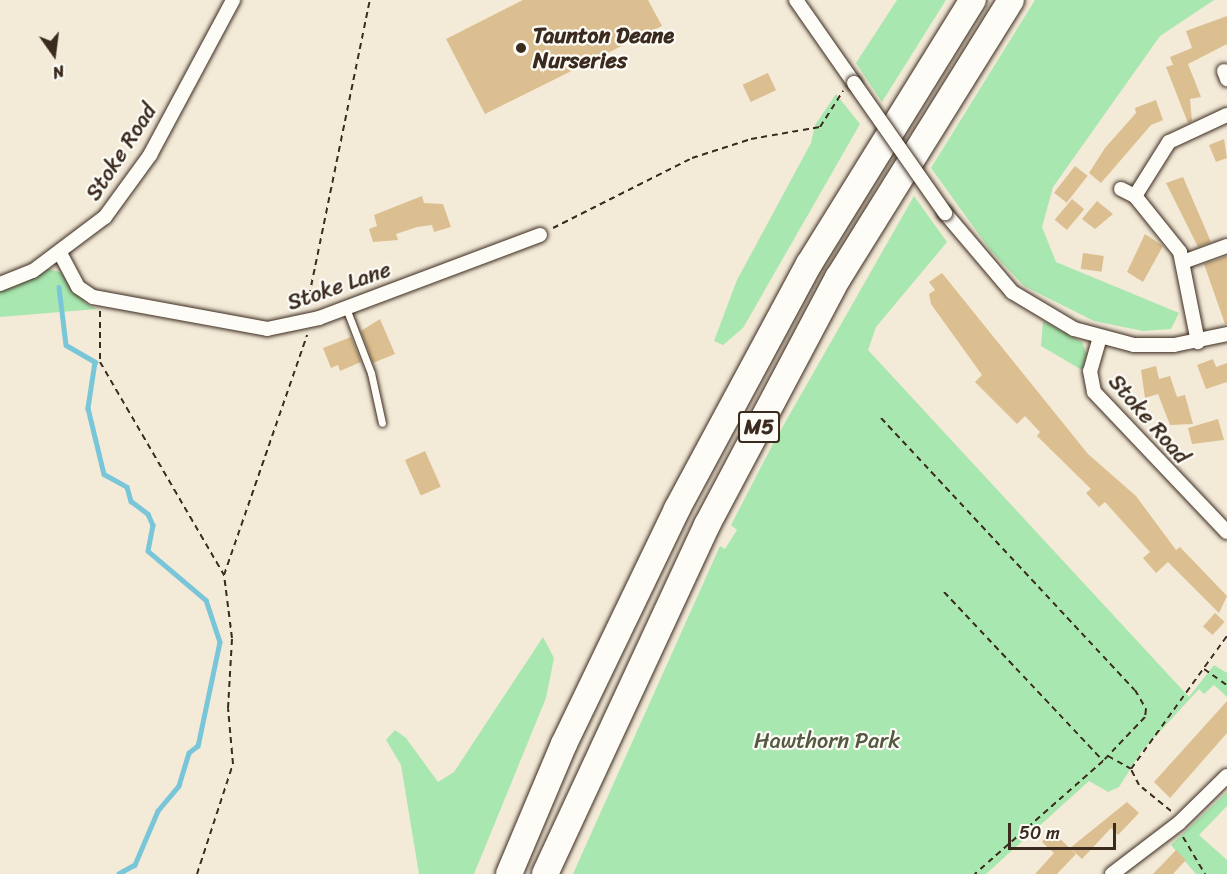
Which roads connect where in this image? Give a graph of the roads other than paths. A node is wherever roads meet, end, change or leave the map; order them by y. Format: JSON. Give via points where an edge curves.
{"nodes":[{"id":1,"x":233,"y":0,"type":"edge"},
{"id":2,"x":796,"y":0,"type":"edge"},
{"id":3,"x":973,"y":0,"type":"edge"},
{"id":4,"x":1011,"y":0,"type":"edge"},
{"id":5,"x":1227,"y":115,"type":"edge"},
{"id":6,"x":1121,"y":189,"type":"dead end"},
{"id":7,"x":1135,"y":196,"type":"junction"},
{"id":8,"x":540,"y":235,"type":"road end"},
{"id":9,"x":1227,"y":246,"type":"edge"},
{"id":10,"x":60,"y":252,"type":"junction"},
{"id":11,"x":1183,"y":262,"type":"junction"},
{"id":12,"x":0,"y":284,"type":"edge"},
{"id":13,"x":346,"y":308,"type":"junction"},
{"id":14,"x":1227,"y":334,"type":"edge"},
{"id":15,"x":1100,"y":337,"type":"junction"},
{"id":16,"x":1198,"y":342,"type":"junction"},
{"id":17,"x":382,"y":423,"type":"dead end"},
{"id":18,"x":1227,"y":532,"type":"edge"},
{"id":19,"x":1227,"y":776,"type":"edge"},
{"id":20,"x":509,"y":874,"type":"edge"},
{"id":21,"x":545,"y":874,"type":"edge"},
{"id":22,"x":1112,"y":874,"type":"edge"}],
"edges":[{"from":1,"to":10,"type":"street","name":"Stoke Road","via":[[130,186],[87,235]]},
{"from":2,"to":15,"type":"street","bridge":true,"via":[[945,213],[1012,292],[1042,313]]},
{"from":3,"to":20,"type":"highway","number":"M5","via":[[808,264],[677,509],[564,744]]},
{"from":4,"to":21,"type":"highway","number":"M5","via":[[832,288],[707,525]]},
{"from":5,"to":7,"type":"street","via":[[1168,142]]},
{"from":6,"to":7,"type":"street"},
{"from":7,"to":11,"type":"street","via":[[1172,240]]},
{"from":8,"to":13,"type":"street","name":"Stoke Lane"},
{"from":9,"to":11,"type":"street"},
{"from":10,"to":12,"type":"street","name":"Stoke Road","via":[[33,272]]},
{"from":10,"to":13,"type":"street","name":"Stoke Lane","via":[[78,287],[100,299],[245,328],[307,322]]},
{"from":11,"to":16,"type":"street"},
{"from":13,"to":17,"type":"lane","via":[[371,373]]},
{"from":14,"to":16,"type":"street"},
{"from":15,"to":16,"type":"street","via":[[1134,345]]},
{"from":15,"to":18,"type":"street","name":"Stoke Road","via":[[1090,371],[1094,392]]},
{"from":19,"to":22,"type":"street","via":[[1179,823]]}]}
